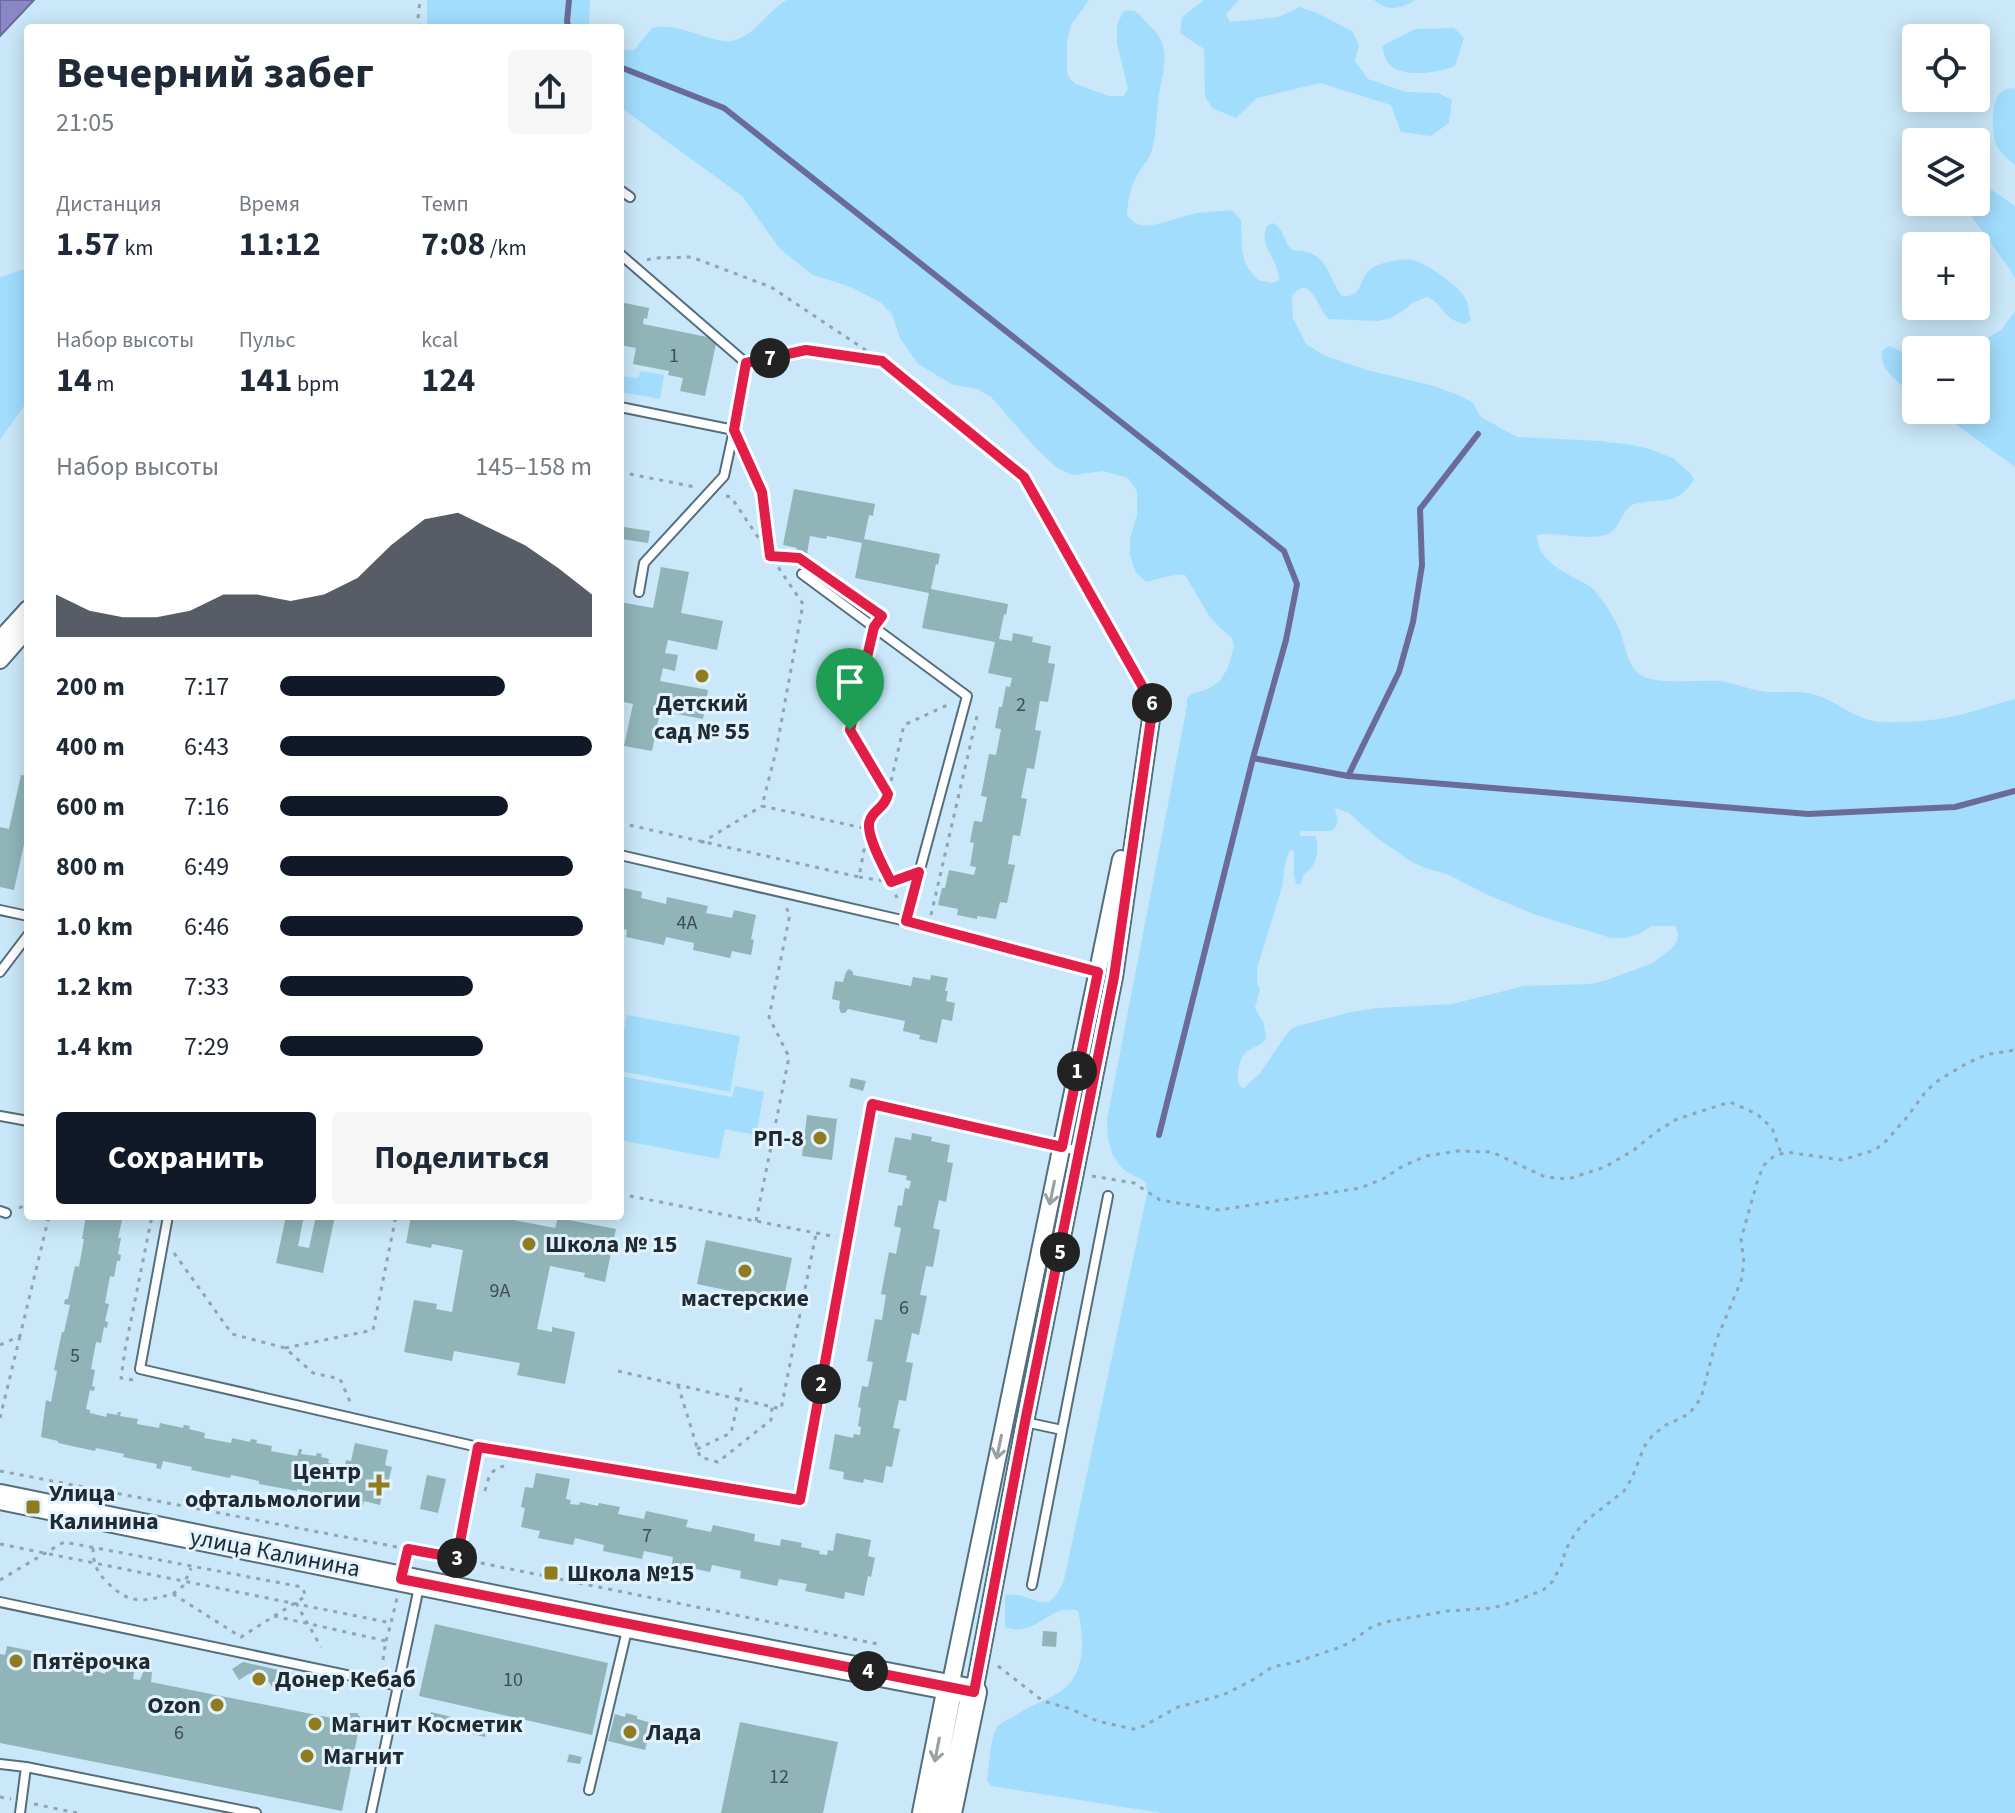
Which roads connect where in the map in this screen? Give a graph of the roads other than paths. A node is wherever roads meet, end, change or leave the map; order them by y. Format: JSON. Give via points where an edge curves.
{"nodes":[{"id":1,"x":624,"y":193,"type":"edge"},
{"id":2,"x":630,"y":197,"type":"dead end"},
{"id":3,"x":624,"y":257,"type":"edge"},
{"id":4,"x":624,"y":408,"type":"edge"},
{"id":5,"x":734,"y":430,"type":"junction"},
{"id":6,"x":802,"y":574,"type":"dead end"},
{"id":7,"x":639,"y":592,"type":"dead end"},
{"id":8,"x":24,"y":613,"type":"edge"},
{"id":9,"x":24,"y":633,"type":"edge"},
{"id":10,"x":0,"y":640,"type":"edge"},
{"id":11,"x":0,"y":660,"type":"edge"},
{"id":12,"x":1153,"y":705,"type":"road end"},
{"id":13,"x":624,"y":856,"type":"edge"},
{"id":14,"x":0,"y":910,"type":"edge"},
{"id":15,"x":24,"y":915,"type":"edge"},
{"id":16,"x":906,"y":921,"type":"junction"},
{"id":17,"x":24,"y":940,"type":"edge"},
{"id":18,"x":0,"y":972,"type":"edge"},
{"id":19,"x":1106,"y":974,"type":"junction"},
{"id":20,"x":0,"y":1116,"type":"edge"},
{"id":21,"x":24,"y":1120,"type":"edge"},
{"id":22,"x":1062,"y":1147,"type":"junction"},
{"id":23,"x":1079,"y":1151,"type":"junction"},
{"id":24,"x":1108,"y":1196,"type":"dead end"},
{"id":25,"x":167,"y":1220,"type":"edge"},
{"id":26,"x":1025,"y":1422,"type":"junction"},
{"id":27,"x":1062,"y":1430,"type":"junction"},
{"id":28,"x":478,"y":1447,"type":"junction"},
{"id":29,"x":0,"y":1497,"type":"edge"},
{"id":30,"x":411,"y":1581,"type":"junction"},
{"id":31,"x":1032,"y":1585,"type":"dead end"},
{"id":32,"x":452,"y":1588,"type":"junction"},
{"id":33,"x":0,"y":1602,"type":"edge"},
{"id":34,"x":628,"y":1625,"type":"junction"},
{"id":35,"x":399,"y":1686,"type":"junction"},
{"id":36,"x":950,"y":1687,"type":"junction"},
{"id":37,"x":974,"y":1692,"type":"junction"},
{"id":38,"x":0,"y":1764,"type":"edge"},
{"id":39,"x":26,"y":1767,"type":"junction"},
{"id":40,"x":589,"y":1790,"type":"dead end"},
{"id":41,"x":20,"y":1813,"type":"edge"},
{"id":42,"x":256,"y":1813,"type":"edge"},
{"id":43,"x":371,"y":1813,"type":"edge"},
{"id":44,"x":925,"y":1813,"type":"edge"},
{"id":45,"x":949,"y":1813,"type":"edge"}],
"edges":[{"from":1,"to":2,"type":"lane"},
{"from":3,"to":5,"type":"lane","via":[[746,363]]},
{"from":4,"to":5,"type":"lane"},
{"from":5,"to":7,"type":"lane","via":[[724,476],[644,563]]},
{"from":6,"to":16,"type":"lane","via":[[967,696]]},
{"from":8,"to":10,"type":"street"},
{"from":9,"to":11,"type":"street"},
{"from":12,"to":19,"type":"street"},
{"from":13,"to":16,"type":"lane"},
{"from":14,"to":15,"type":"lane"},
{"from":16,"to":19,"type":"lane"},
{"from":17,"to":18,"type":"lane"},
{"from":19,"to":22,"type":"street"},
{"from":19,"to":23,"type":"street"},
{"from":20,"to":21,"type":"lane"},
{"from":22,"to":23,"type":"lane"},
{"from":22,"to":28,"type":"lane","via":[[872,1104],[800,1500]]},
{"from":22,"to":36,"type":"street","one_way":true},
{"from":23,"to":26,"type":"street"},
{"from":24,"to":27,"type":"lane"},
{"from":25,"to":28,"type":"lane","via":[[140,1369]]},
{"from":26,"to":27,"type":"lane"},
{"from":26,"to":37,"type":"street"},
{"from":27,"to":31,"type":"lane"},
{"from":28,"to":32,"type":"lane"},
{"from":29,"to":30,"type":"street","name":"улица Калинина"},
{"from":30,"to":32,"type":"street","name":"улица Калинина"},
{"from":30,"to":35,"type":"lane"},
{"from":32,"to":34,"type":"street","name":"улица Калинина"},
{"from":33,"to":35,"type":"lane"},
{"from":34,"to":36,"type":"street","name":"улица Калинина"},
{"from":34,"to":40,"type":"lane"},
{"from":35,"to":43,"type":"lane"},
{"from":36,"to":37,"type":"street","name":"улица Калинина"},
{"from":36,"to":44,"type":"street","one_way":true},
{"from":37,"to":45,"type":"street"},
{"from":38,"to":39,"type":"lane"},
{"from":39,"to":41,"type":"lane"},
{"from":39,"to":42,"type":"lane"}]}
